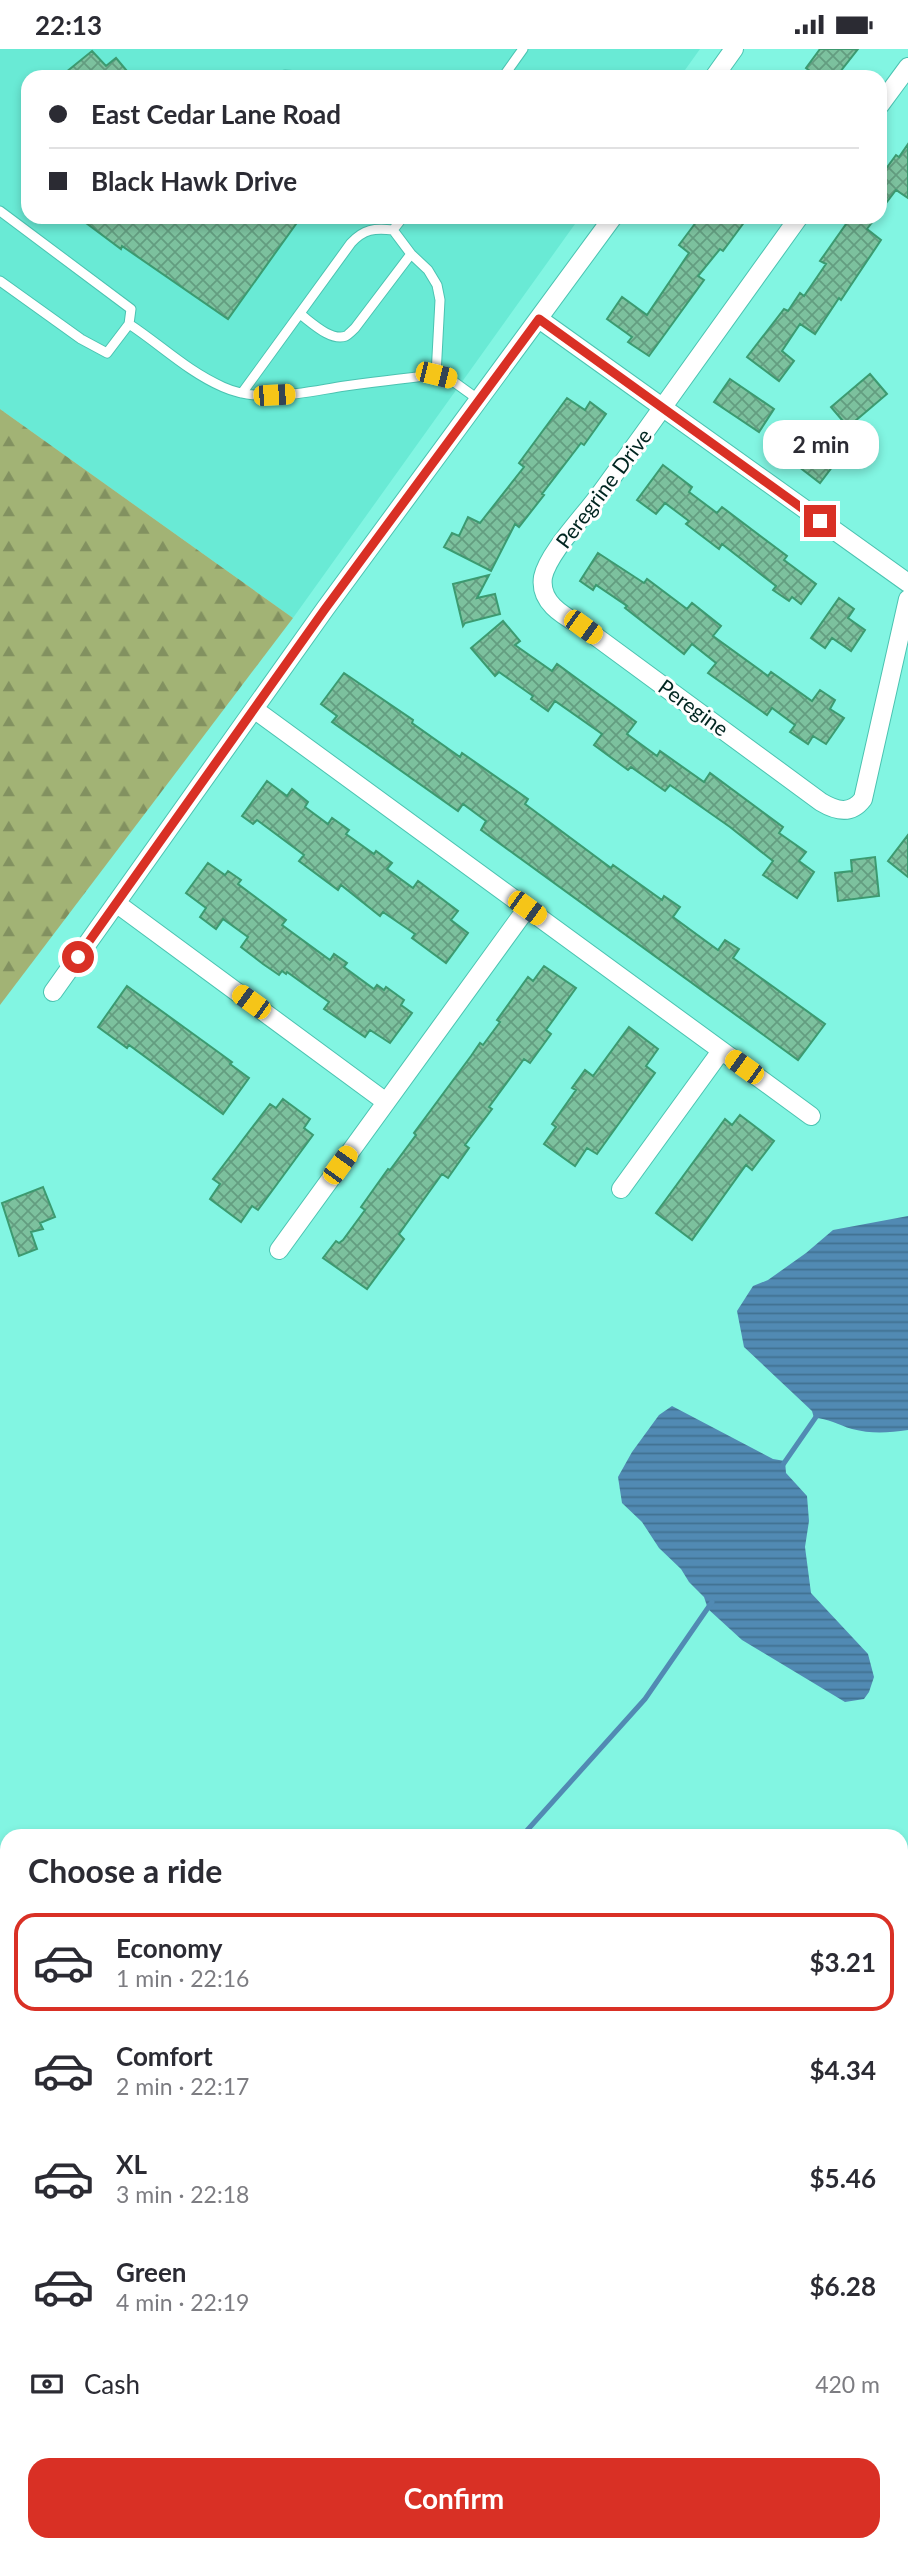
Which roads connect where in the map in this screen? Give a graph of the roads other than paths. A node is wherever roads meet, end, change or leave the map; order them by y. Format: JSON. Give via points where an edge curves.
{"nodes":[{"id":1,"x":523,"y":49,"type":"edge"},
{"id":2,"x":734,"y":49,"type":"edge"},
{"id":3,"x":908,"y":67,"type":"edge"},
{"id":4,"x":508,"y":70,"type":"edge"},
{"id":5,"x":719,"y":70,"type":"edge"},
{"id":6,"x":887,"y":96,"type":"edge"},
{"id":7,"x":0,"y":211,"type":"edge"},
{"id":8,"x":398,"y":224,"type":"edge"},
{"id":9,"x":608,"y":224,"type":"edge"},
{"id":10,"x":794,"y":224,"type":"edge"},
{"id":11,"x":394,"y":230,"type":"junction"},
{"id":12,"x":411,"y":254,"type":"junction"},
{"id":13,"x":0,"y":281,"type":"edge"},
{"id":14,"x":300,"y":314,"type":"junction"},
{"id":15,"x":539,"y":319,"type":"junction"},
{"id":16,"x":129,"y":324,"type":"junction"},
{"id":17,"x":436,"y":375,"type":"junction"},
{"id":18,"x":242,"y":393,"type":"junction"},
{"id":19,"x":479,"y":400,"type":"junction"},
{"id":20,"x":663,"y":408,"type":"junction"},
{"id":21,"x":908,"y":583,"type":"edge"},
{"id":22,"x":545,"y":594,"type":"joint"},
{"id":23,"x":908,"y":599,"type":"edge"},
{"id":24,"x":254,"y":709,"type":"junction"},
{"id":25,"x":116,"y":903,"type":"junction"},
{"id":26,"x":527,"y":908,"type":"junction"},
{"id":27,"x":52,"y":992,"type":"dead end"},
{"id":28,"x":721,"y":1051,"type":"junction"},
{"id":29,"x":386,"y":1102,"type":"junction"},
{"id":30,"x":811,"y":1116,"type":"dead end"},
{"id":31,"x":621,"y":1189,"type":"dead end"},
{"id":32,"x":279,"y":1250,"type":"dead end"}],
"edges":[{"from":1,"to":4,"type":"lane"},
{"from":2,"to":5,"type":"street"},
{"from":3,"to":6,"type":"street"},
{"from":7,"to":16,"type":"lane","via":[[131,309]]},
{"from":8,"to":11,"type":"lane"},
{"from":9,"to":15,"type":"street"},
{"from":10,"to":20,"type":"street","name":"Peregrine Drive"},
{"from":11,"to":12,"type":"lane"},
{"from":11,"to":14,"type":"lane","via":[[362,232]]},
{"from":12,"to":14,"type":"lane","via":[[346,336],[327,333]]},
{"from":12,"to":17,"type":"lane","via":[[428,270],[440,300]]},
{"from":13,"to":16,"type":"lane","via":[[107,353]]},
{"from":14,"to":18,"type":"lane"},
{"from":15,"to":19,"type":"street"},
{"from":15,"to":20,"type":"street"},
{"from":16,"to":18,"type":"lane","via":[[204,378]]},
{"from":17,"to":18,"type":"lane","via":[[292,394]]},
{"from":17,"to":19,"type":"lane","via":[[450,379]]},
{"from":19,"to":24,"type":"street"},
{"from":20,"to":21,"type":"street"},
{"from":20,"to":22,"type":"street","name":"Peregrine Drive","via":[[547,565]]},
{"from":22,"to":23,"type":"street","name":"Peregine","via":[[563,615],[833,809],[848,809],[863,799]]},
{"from":24,"to":25,"type":"street"},
{"from":24,"to":26,"type":"street"},
{"from":25,"to":27,"type":"street"},
{"from":25,"to":29,"type":"street"},
{"from":26,"to":28,"type":"street"},
{"from":26,"to":29,"type":"street"},
{"from":28,"to":30,"type":"street"},
{"from":28,"to":31,"type":"street"},
{"from":29,"to":32,"type":"street"}]}
